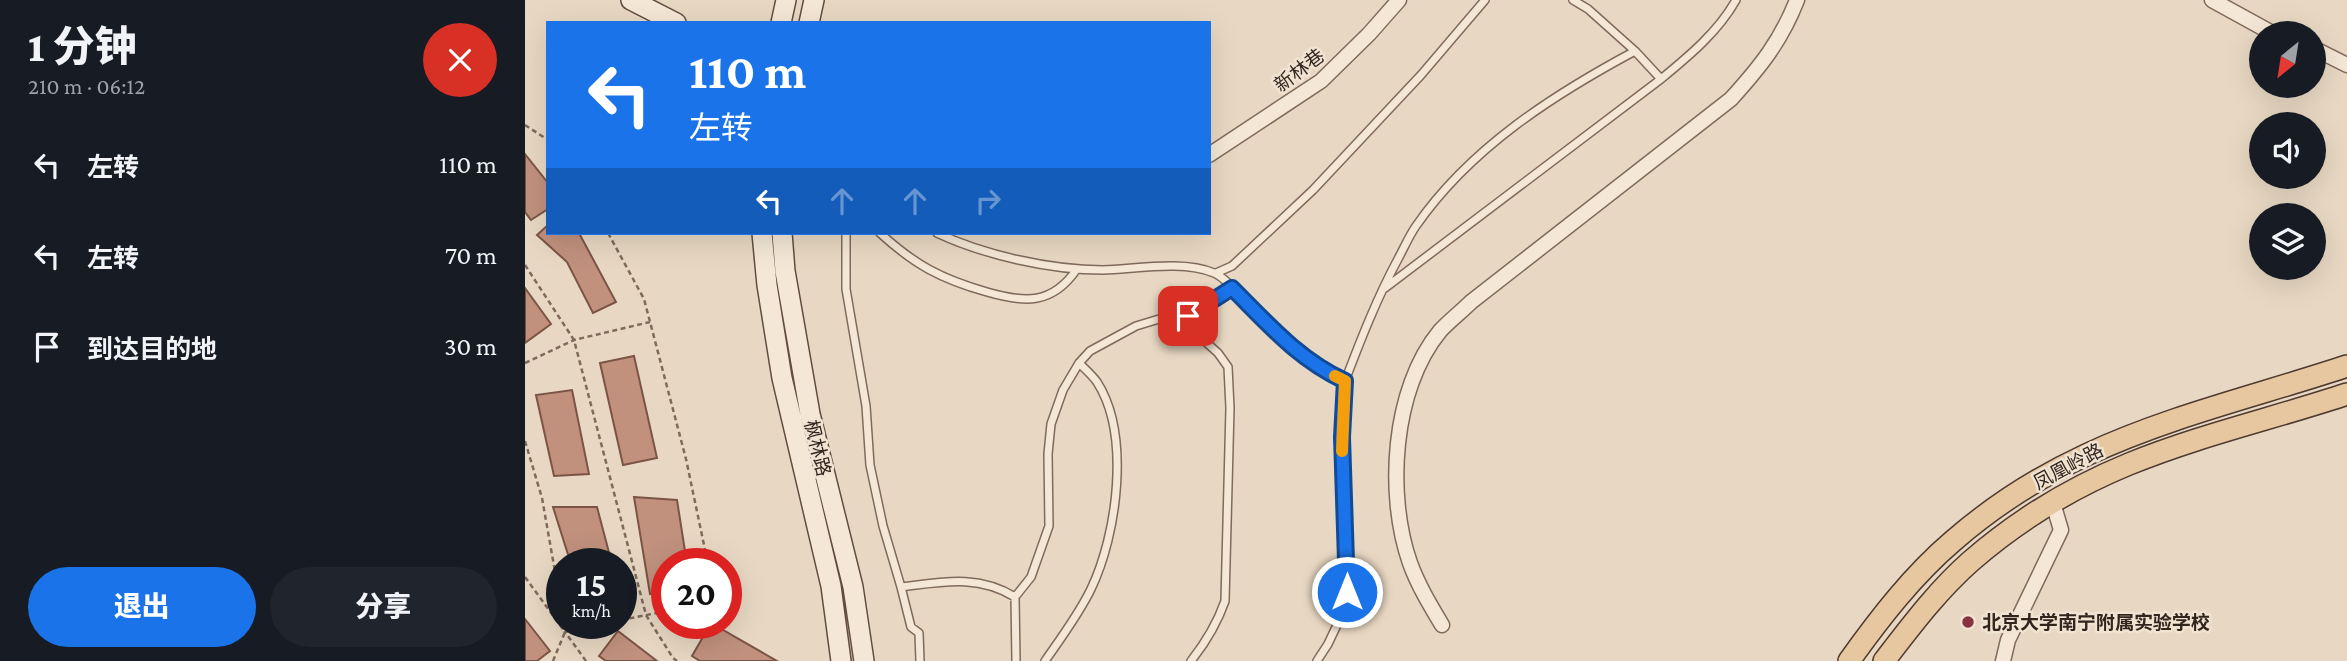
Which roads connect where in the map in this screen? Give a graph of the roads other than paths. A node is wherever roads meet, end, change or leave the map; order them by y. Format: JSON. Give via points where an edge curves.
{"nodes":[{"id":1,"x":631,"y":0,"type":"edge"},
{"id":2,"x":786,"y":0,"type":"edge"},
{"id":3,"x":814,"y":0,"type":"edge"},
{"id":4,"x":1399,"y":0,"type":"edge"},
{"id":5,"x":1485,"y":0,"type":"edge"},
{"id":6,"x":1573,"y":0,"type":"edge"},
{"id":7,"x":1736,"y":0,"type":"edge"},
{"id":8,"x":1797,"y":0,"type":"edge"},
{"id":9,"x":2212,"y":0,"type":"edge"},
{"id":10,"x":672,"y":21,"type":"edge"},
{"id":11,"x":781,"y":21,"type":"edge"},
{"id":12,"x":809,"y":21,"type":"edge"},
{"id":13,"x":2250,"y":21,"type":"edge"},
{"id":14,"x":1635,"y":51,"type":"junction"},
{"id":15,"x":2326,"y":54,"type":"edge"},
{"id":16,"x":2347,"y":65,"type":"edge"},
{"id":17,"x":1661,"y":79,"type":"junction"},
{"id":18,"x":1211,"y":154,"type":"edge"},
{"id":19,"x":762,"y":235,"type":"edge"},
{"id":20,"x":782,"y":235,"type":"edge"},
{"id":21,"x":846,"y":235,"type":"edge"},
{"id":22,"x":882,"y":235,"type":"edge"},
{"id":23,"x":941,"y":235,"type":"edge"},
{"id":24,"x":1077,"y":269,"type":"junction"},
{"id":25,"x":1216,"y":273,"type":"junction"},
{"id":26,"x":1232,"y":288,"type":"junction"},
{"id":27,"x":1382,"y":290,"type":"junction"},
{"id":28,"x":1188,"y":316,"type":"junction"},
{"id":29,"x":1079,"y":363,"type":"junction"},
{"id":30,"x":2347,"y":366,"type":"edge"},
{"id":31,"x":1345,"y":381,"type":"junction"},
{"id":32,"x":2347,"y":394,"type":"edge"},
{"id":33,"x":2053,"y":503,"type":"junction"},
{"id":34,"x":901,"y":587,"type":"junction"},
{"id":35,"x":1015,"y":597,"type":"junction"},
{"id":36,"x":1442,"y":625,"type":"dead end"},
{"id":37,"x":841,"y":661,"type":"edge"},
{"id":38,"x":864,"y":661,"type":"edge"},
{"id":39,"x":920,"y":661,"type":"edge"},
{"id":40,"x":1016,"y":661,"type":"edge"},
{"id":41,"x":1045,"y":661,"type":"edge"},
{"id":42,"x":1191,"y":661,"type":"edge"},
{"id":43,"x":1317,"y":661,"type":"edge"},
{"id":44,"x":1849,"y":661,"type":"edge"},
{"id":45,"x":1884,"y":661,"type":"edge"},
{"id":46,"x":2003,"y":661,"type":"edge"}],
"edges":[{"from":1,"to":10,"type":"main road"},
{"from":2,"to":11,"type":"main road"},
{"from":3,"to":12,"type":"main road"},
{"from":4,"to":18,"type":"street","name":"新林巷","via":[[1321,81]]},
{"from":5,"to":25,"type":"lane","via":[[1313,190],[1232,266]]},
{"from":6,"to":14,"type":"lane"},
{"from":7,"to":17,"type":"lane","via":[[1691,55]]},
{"from":8,"to":36,"type":"street","via":[[1783,33],[1731,99],[1471,302],[1439,332],[1417,369],[1397,445],[1401,530],[1423,594]]},
{"from":9,"to":13,"type":"street"},
{"from":14,"to":17,"type":"lane"},
{"from":14,"to":27,"type":"lane","via":[[1559,93],[1475,157],[1415,228]]},
{"from":15,"to":16,"type":"street"},
{"from":17,"to":27,"type":"lane"},
{"from":19,"to":37,"type":"main road","name":"枫林路","via":[[782,378],[831,586]]},
{"from":20,"to":38,"type":"main road","name":"枫林路","via":[[807,400],[853,587]]},
{"from":21,"to":34,"type":"lane","via":[[846,289],[866,406],[870,465]]},
{"from":22,"to":24,"type":"lane","via":[[901,252],[957,285],[1013,299],[1049,295]]},
{"from":23,"to":24,"type":"lane","via":[[962,245]]},
{"from":24,"to":25,"type":"lane","via":[[1156,266]]},
{"from":25,"to":26,"type":"lane"},
{"from":26,"to":28,"type":"lane"},
{"from":26,"to":31,"type":"lane","via":[[1318,368]]},
{"from":27,"to":31,"type":"lane"},
{"from":28,"to":29,"type":"lane","via":[[1169,316],[1136,326],[1090,351]]},
{"from":28,"to":42,"type":"lane","via":[[1228,368],[1230,408],[1224,601],[1219,619]]},
{"from":29,"to":35,"type":"lane","via":[[1051,424],[1049,526],[1031,577]]},
{"from":29,"to":41,"type":"lane","via":[[1096,381],[1108,405],[1118,462],[1106,549],[1091,589]]},
{"from":30,"to":44,"type":"main road","name":"凤凰岭路","via":[[2162,424],[2048,475],[1952,541],[1905,590]]},
{"from":31,"to":43,"type":"lane","via":[[1346,606]]},
{"from":32,"to":33,"type":"main road","name":"凤凰岭路","via":[[2160,453]]},
{"from":33,"to":45,"type":"main road","name":"凤凰岭路","via":[[1971,561]]},
{"from":33,"to":46,"type":"street","via":[[2061,530],[2008,640]]},
{"from":34,"to":35,"type":"lane","via":[[973,581]]},
{"from":34,"to":39,"type":"lane","via":[[911,627],[919,633]]},
{"from":35,"to":40,"type":"lane"}]}
